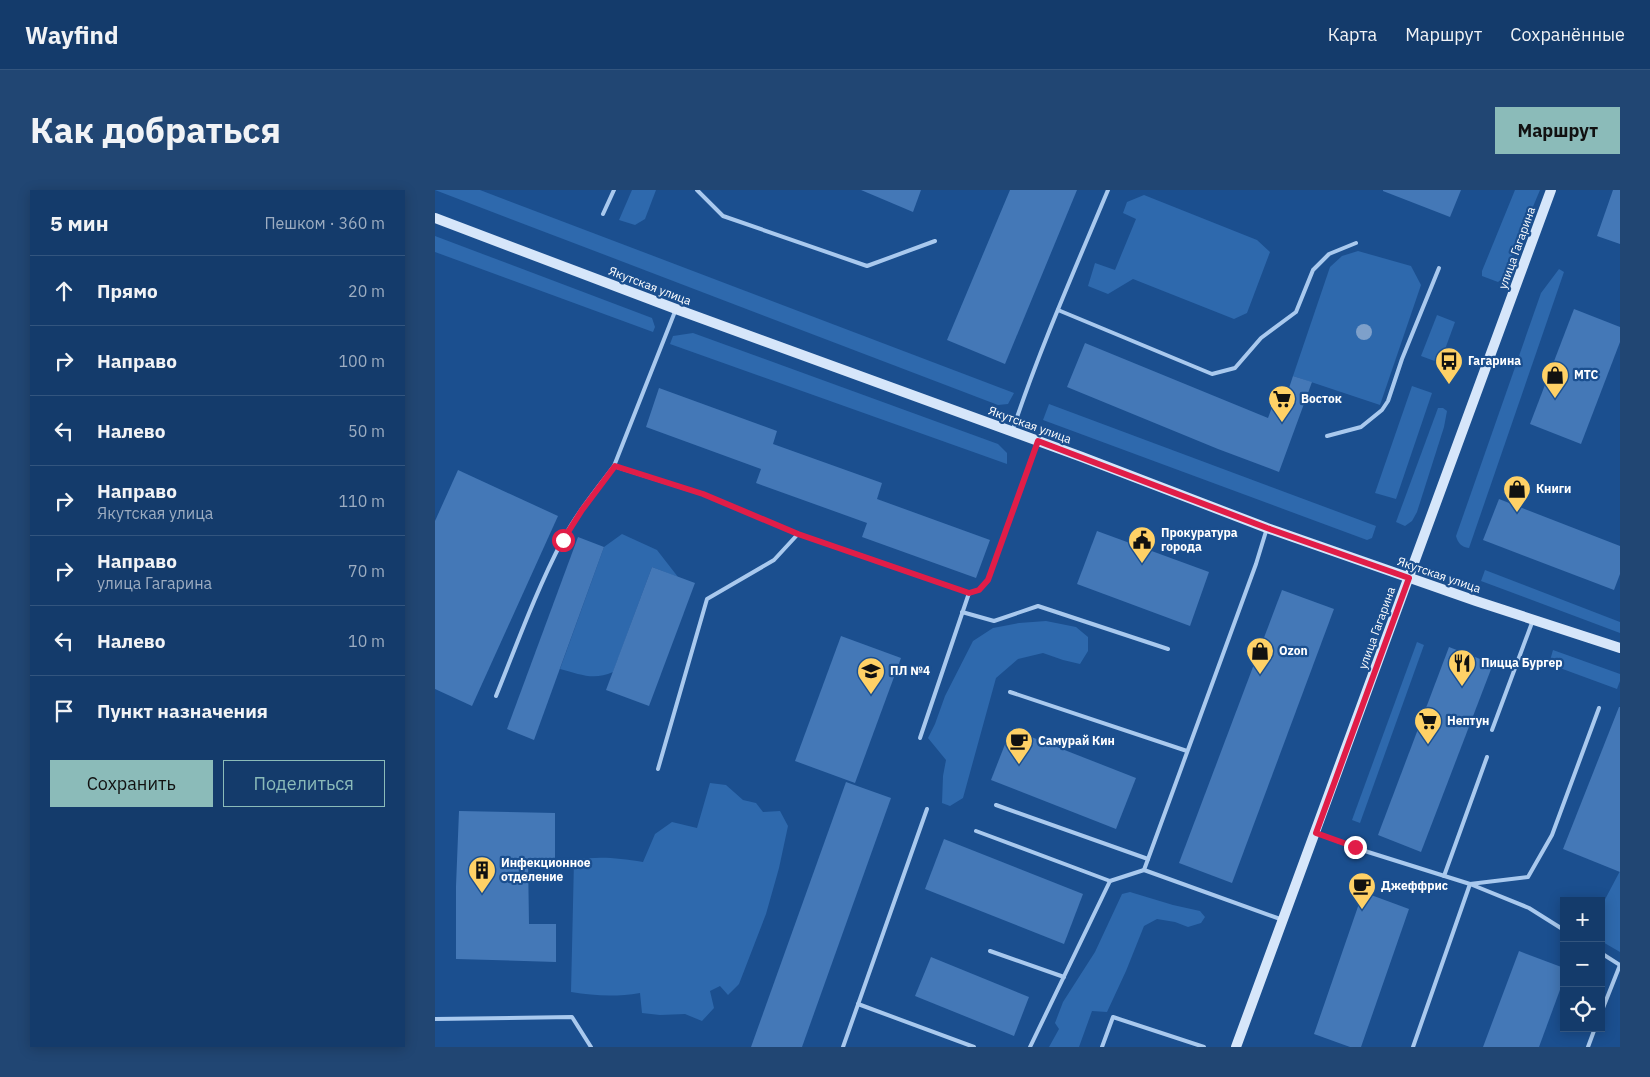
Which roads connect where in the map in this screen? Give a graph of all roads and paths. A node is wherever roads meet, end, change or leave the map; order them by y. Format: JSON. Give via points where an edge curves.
{"nodes":[{"id":1,"x":614,"y":190,"type":"edge"},
{"id":2,"x":697,"y":190,"type":"edge"},
{"id":3,"x":1108,"y":190,"type":"edge"},
{"id":4,"x":1551,"y":190,"type":"edge"},
{"id":5,"x":603,"y":214,"type":"dead end"},
{"id":6,"x":435,"y":218,"type":"edge"},
{"id":7,"x":935,"y":241,"type":"dead end"},
{"id":8,"x":1356,"y":243,"type":"dead end"},
{"id":9,"x":1439,"y":268,"type":"dead end"},
{"id":10,"x":676,"y":309,"type":"junction"},
{"id":11,"x":1058,"y":310,"type":"junction"},
{"id":12,"x":1012,"y":432,"type":"junction"},
{"id":13,"x":1327,"y":436,"type":"dead end"},
{"id":14,"x":1038,"y":441,"type":"junction"},
{"id":15,"x":615,"y":466,"type":"junction"},
{"id":16,"x":1267,"y":528,"type":"junction"},
{"id":17,"x":798,"y":534,"type":"junction"},
{"id":18,"x":1409,"y":578,"type":"junction"},
{"id":19,"x":969,"y":593,"type":"junction"},
{"id":20,"x":962,"y":612,"type":"junction"},
{"id":21,"x":1533,"y":620,"type":"junction"},
{"id":22,"x":1620,"y":648,"type":"edge"},
{"id":23,"x":1168,"y":649,"type":"dead end"},
{"id":24,"x":1010,"y":692,"type":"dead end"},
{"id":25,"x":496,"y":696,"type":"dead end"},
{"id":26,"x":1599,"y":708,"type":"dead end"},
{"id":27,"x":1492,"y":730,"type":"dead end"},
{"id":28,"x":920,"y":738,"type":"dead end"},
{"id":29,"x":1187,"y":751,"type":"junction"},
{"id":30,"x":1487,"y":756,"type":"dead end"},
{"id":31,"x":658,"y":769,"type":"dead end"},
{"id":32,"x":996,"y":805,"type":"dead end"},
{"id":33,"x":927,"y":810,"type":"dead end"},
{"id":34,"x":976,"y":831,"type":"dead end"},
{"id":35,"x":1316,"y":833,"type":"junction"},
{"id":36,"x":1148,"y":859,"type":"junction"},
{"id":37,"x":1144,"y":870,"type":"junction"},
{"id":38,"x":1444,"y":876,"type":"junction"},
{"id":39,"x":1110,"y":881,"type":"junction"},
{"id":40,"x":1470,"y":884,"type":"junction"},
{"id":41,"x":1284,"y":920,"type":"junction"},
{"id":42,"x":1560,"y":927,"type":"edge"},
{"id":43,"x":990,"y":951,"type":"dead end"},
{"id":44,"x":1605,"y":956,"type":"edge"},
{"id":45,"x":1620,"y":965,"type":"edge"},
{"id":46,"x":1064,"y":977,"type":"junction"},
{"id":47,"x":1605,"y":1003,"type":"edge"},
{"id":48,"x":858,"y":1004,"type":"junction"},
{"id":49,"x":435,"y":1019,"type":"edge"},
{"id":50,"x":1594,"y":1032,"type":"edge"},
{"id":51,"x":591,"y":1047,"type":"edge"},
{"id":52,"x":843,"y":1047,"type":"edge"},
{"id":53,"x":974,"y":1047,"type":"edge"},
{"id":54,"x":1030,"y":1047,"type":"edge"},
{"id":55,"x":1102,"y":1047,"type":"edge"},
{"id":56,"x":1203,"y":1047,"type":"edge"},
{"id":57,"x":1236,"y":1047,"type":"edge"},
{"id":58,"x":1413,"y":1047,"type":"edge"},
{"id":59,"x":1588,"y":1047,"type":"edge"}],
"edges":[{"from":1,"to":5,"type":"lane"},
{"from":2,"to":7,"type":"lane","via":[[723,216],[867,266]]},
{"from":3,"to":11,"type":"lane"},
{"from":4,"to":18,"type":"street","name":"улица Гагарина"},
{"from":6,"to":10,"type":"street","name":"Якутская улица"},
{"from":8,"to":11,"type":"lane","via":[[1329,254],[1313,270],[1296,312],[1261,338],[1235,368],[1212,374]]},
{"from":9,"to":13,"type":"lane","via":[[1382,410],[1361,427]]},
{"from":10,"to":12,"type":"street","name":"Якутская улица"},
{"from":10,"to":15,"type":"lane"},
{"from":11,"to":12,"type":"lane"},
{"from":12,"to":14,"type":"street","name":"Якутская улица"},
{"from":14,"to":16,"type":"street","name":"Якутская улица"},
{"from":14,"to":19,"type":"lane","via":[[988,580],[979,590]]},
{"from":15,"to":17,"type":"lane","via":[[703,494]]},
{"from":15,"to":25,"type":"lane","via":[[563,540]]},
{"from":16,"to":18,"type":"street","name":"Якутская улица"},
{"from":16,"to":29,"type":"lane"},
{"from":17,"to":19,"type":"lane"},
{"from":17,"to":31,"type":"lane","via":[[774,560],[707,599]]},
{"from":18,"to":21,"type":"street","name":"Якутская улица"},
{"from":18,"to":35,"type":"street","name":"улица Гагарина"},
{"from":19,"to":20,"type":"lane"},
{"from":20,"to":23,"type":"lane","via":[[994,621],[1038,606]]},
{"from":20,"to":28,"type":"lane"},
{"from":21,"to":22,"type":"street","name":"Якутская улица"},
{"from":21,"to":27,"type":"lane"},
{"from":24,"to":29,"type":"lane"},
{"from":26,"to":40,"type":"lane","via":[[1552,835],[1528,877]]},
{"from":29,"to":36,"type":"lane"},
{"from":30,"to":38,"type":"lane"},
{"from":32,"to":36,"type":"lane"},
{"from":33,"to":48,"type":"lane"},
{"from":34,"to":39,"type":"lane"},
{"from":35,"to":38,"type":"lane"},
{"from":35,"to":41,"type":"street","name":"улица Гагарина"},
{"from":36,"to":37,"type":"lane"},
{"from":37,"to":39,"type":"lane"},
{"from":37,"to":41,"type":"lane"},
{"from":38,"to":40,"type":"lane"},
{"from":39,"to":46,"type":"lane"},
{"from":40,"to":42,"type":"lane","via":[[1529,908]]},
{"from":40,"to":58,"type":"lane"},
{"from":41,"to":57,"type":"street","name":"улица Гагарина"},
{"from":43,"to":46,"type":"lane"},
{"from":44,"to":45,"type":"lane"},
{"from":45,"to":47,"type":"lane"},
{"from":46,"to":54,"type":"lane"},
{"from":48,"to":52,"type":"lane"},
{"from":48,"to":53,"type":"lane"},
{"from":49,"to":51,"type":"lane","via":[[571,1017]]},
{"from":50,"to":59,"type":"lane"},
{"from":55,"to":56,"type":"lane","via":[[1113,1017]]}]}
